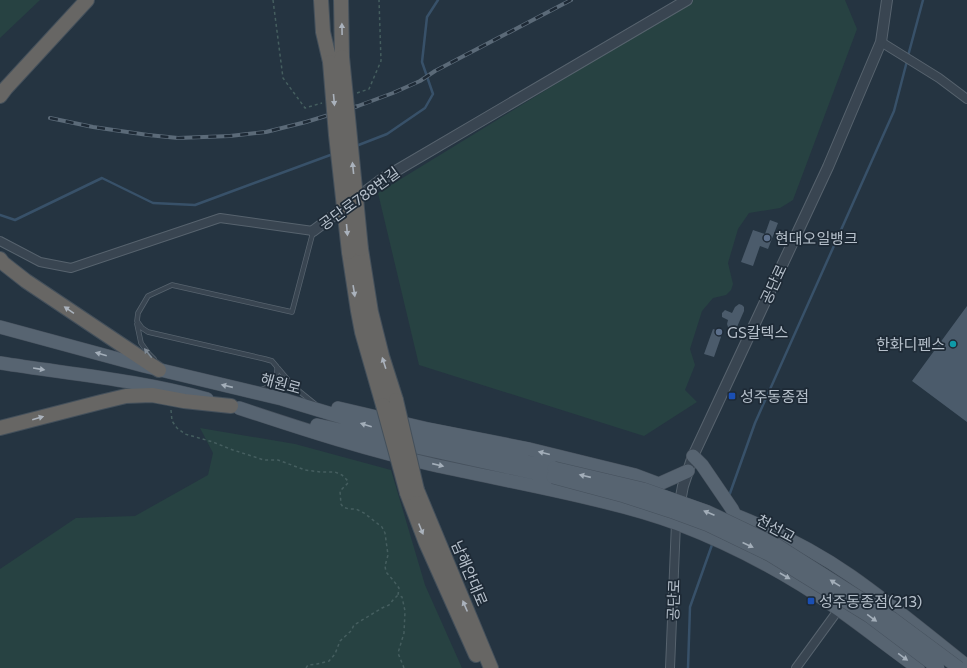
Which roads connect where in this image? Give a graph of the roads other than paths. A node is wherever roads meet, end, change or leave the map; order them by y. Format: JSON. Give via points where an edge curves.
{"nodes":[{"id":1,"x":82,"y":0,"type":"edge"},
{"id":2,"x":87,"y":0,"type":"edge"},
{"id":3,"x":321,"y":0,"type":"edge"},
{"id":4,"x":330,"y":0,"type":"edge"},
{"id":5,"x":341,"y":0,"type":"edge"},
{"id":6,"x":687,"y":0,"type":"edge"},
{"id":7,"x":888,"y":0,"type":"edge"},
{"id":8,"x":881,"y":42,"type":"junction"},
{"id":9,"x":336,"y":59,"type":"junction"},
{"id":10,"x":0,"y":84,"type":"edge"},
{"id":11,"x":0,"y":96,"type":"edge"},
{"id":12,"x":967,"y":99,"type":"edge"},
{"id":13,"x":313,"y":231,"type":"junction"},
{"id":14,"x":0,"y":241,"type":"edge"},
{"id":15,"x":0,"y":259,"type":"edge"},
{"id":16,"x":137,"y":321,"type":"junction"},
{"id":17,"x":0,"y":327,"type":"edge"},
{"id":18,"x":0,"y":363,"type":"edge"},
{"id":19,"x":160,"y":366,"type":"junction"},
{"id":20,"x":277,"y":367,"type":"junction"},
{"id":21,"x":250,"y":391,"type":"junction"},
{"id":22,"x":282,"y":399,"type":"junction"},
{"id":23,"x":315,"y":404,"type":"junction"},
{"id":24,"x":235,"y":407,"type":"junction"},
{"id":25,"x":0,"y":428,"type":"edge"},
{"id":26,"x":697,"y":461,"type":"junction"},
{"id":27,"x":688,"y":471,"type":"junction"},
{"id":28,"x":553,"y":473,"type":"junction"},
{"id":29,"x":640,"y":477,"type":"junction"},
{"id":30,"x":412,"y":492,"type":"junction"},
{"id":31,"x":623,"y":507,"type":"junction"},
{"id":32,"x":682,"y":526,"type":"junction"},
{"id":33,"x":839,"y":609,"type":"junction"},
{"id":34,"x":967,"y":666,"type":"edge"},
{"id":35,"x":482,"y":668,"type":"edge"},
{"id":36,"x":491,"y":668,"type":"edge"},
{"id":37,"x":670,"y":668,"type":"edge"},
{"id":38,"x":796,"y":668,"type":"edge"},
{"id":39,"x":918,"y":668,"type":"edge"},
{"id":40,"x":938,"y":668,"type":"edge"},
{"id":41,"x":959,"y":668,"type":"edge"}],
"edges":[{"from":1,"to":10,"type":"highway"},
{"from":2,"to":11,"type":"highway"},
{"from":3,"to":9,"type":"highway","via":[[323,32]]},
{"from":4,"to":9,"type":"highway"},
{"from":9,"to":5,"type":"highway","one_way":true},
{"from":6,"to":13,"type":"street","name":"공단로788번길","via":[[382,179]]},
{"from":7,"to":8,"type":"street","name":"공단로"},
{"from":8,"to":12,"type":"street","via":[[939,78]]},
{"from":8,"to":26,"type":"street","name":"공단로"},
{"from":9,"to":30,"type":"highway","bridge":true,"via":[[336,135],[355,250],[357,305],[362,332],[390,403]]},
{"from":13,"to":14,"type":"street","name":"공단로788번길","via":[[220,218],[71,268],[40,262]]},
{"from":13,"to":16,"type":"lane","via":[[292,312],[172,285],[148,296]]},
{"from":19,"to":15,"type":"highway","one_way":true,"via":[[26,281]]},
{"from":19,"to":16,"type":"lane","one_way":true,"via":[[141,343]]},
{"from":16,"to":20,"type":"lane","via":[[148,332],[265,359],[272,361]]},
{"from":19,"to":17,"type":"main road","name":"해원로","one_way":true},
{"from":18,"to":24,"type":"main road","one_way":true,"via":[[131,383]]},
{"from":21,"to":19,"type":"main road","name":"해원로","one_way":true,"via":[[175,374]]},
{"from":20,"to":21,"type":"lane","via":[[277,376],[270,385],[258,391]]},
{"from":20,"to":23,"type":"lane","via":[[294,387]]},
{"from":21,"to":22,"type":"main road","name":"해원로"},
{"from":22,"to":23,"type":"main road"},
{"from":28,"to":22,"type":"main road","name":"해원로","one_way":true,"via":[[378,428]]},
{"from":29,"to":23,"type":"main road","one_way":true,"via":[[529,449]]},
{"from":25,"to":24,"type":"highway","one_way":true,"via":[[126,396],[152,395]]},
{"from":24,"to":28,"type":"main road"},
{"from":24,"to":31,"type":"main road","one_way":true,"via":[[374,450],[571,493]]},
{"from":26,"to":27,"type":"street","name":"공단로"},
{"from":26,"to":34,"type":"main road","via":[[735,515],[810,550],[850,575]]},
{"from":27,"to":29,"type":"main road","via":[[659,484]]},
{"from":27,"to":32,"type":"street","name":"공단로","via":[[683,486]]},
{"from":28,"to":40,"type":"main road","name":"천선교","one_way":true,"bridge":true,"via":[[670,511],[770,555],[869,616]]},
{"from":41,"to":28,"type":"main road","name":"천선교","one_way":true,"bridge":true,"via":[[893,619],[775,544],[708,512],[643,490]]},
{"from":29,"to":31,"type":"main road","via":[[653,487],[650,502],[642,507]]},
{"from":30,"to":35,"type":"highway","name":"남해안대로","one_way":true,"via":[[426,543]]},
{"from":36,"to":30,"type":"highway","name":"남해안대로","one_way":true},
{"from":31,"to":32,"type":"main road"},
{"from":32,"to":33,"type":"main road","one_way":true,"via":[[778,572]]},
{"from":32,"to":37,"type":"street","name":"공단로"},
{"from":33,"to":38,"type":"street"},
{"from":33,"to":39,"type":"main road","one_way":true}]}
